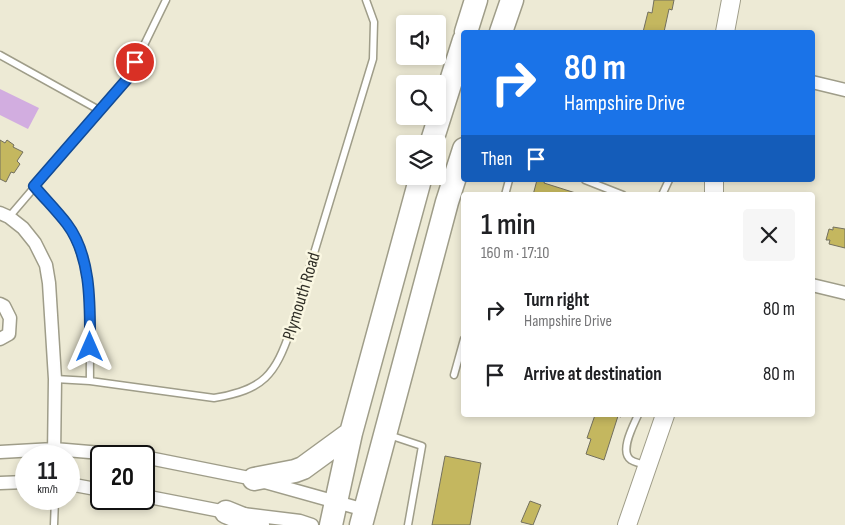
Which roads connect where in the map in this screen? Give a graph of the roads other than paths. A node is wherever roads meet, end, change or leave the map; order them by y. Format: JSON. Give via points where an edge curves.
{"nodes":[{"id":1,"x":166,"y":0,"type":"edge"},
{"id":2,"x":366,"y":0,"type":"edge"},
{"id":3,"x":476,"y":0,"type":"edge"},
{"id":4,"x":512,"y":0,"type":"edge"},
{"id":5,"x":731,"y":0,"type":"edge"},
{"id":6,"x":467,"y":30,"type":"edge"},
{"id":7,"x":502,"y":30,"type":"edge"},
{"id":8,"x":725,"y":30,"type":"edge"},
{"id":9,"x":461,"y":49,"type":"edge"},
{"id":10,"x":0,"y":55,"type":"edge"},
{"id":11,"x":815,"y":83,"type":"edge"},
{"id":12,"x":845,"y":90,"type":"edge"},
{"id":13,"x":99,"y":110,"type":"junction"},
{"id":14,"x":434,"y":135,"type":"edge"},
{"id":15,"x":460,"y":168,"type":"edge"},
{"id":16,"x":590,"y":182,"type":"edge"},
{"id":17,"x":419,"y":185,"type":"edge"},
{"id":18,"x":34,"y":186,"type":"junction"},
{"id":19,"x":615,"y":192,"type":"edge"},
{"id":20,"x":5,"y":215,"type":"edge"},
{"id":21,"x":815,"y":286,"type":"edge"},
{"id":22,"x":845,"y":293,"type":"edge"},
{"id":23,"x":0,"y":304,"type":"edge"},
{"id":24,"x":0,"y":339,"type":"edge"},
{"id":25,"x":461,"y":350,"type":"edge"},
{"id":26,"x":454,"y":375,"type":"dead end"},
{"id":27,"x":54,"y":379,"type":"junction"},
{"id":28,"x":90,"y":381,"type":"junction"},
{"id":29,"x":637,"y":417,"type":"edge"},
{"id":30,"x":664,"y":417,"type":"edge"},
{"id":31,"x":351,"y":433,"type":"junction"},
{"id":32,"x":385,"y":434,"type":"junction"},
{"id":33,"x":54,"y":445,"type":"edge"},
{"id":34,"x":0,"y":452,"type":"edge"},
{"id":35,"x":15,"y":452,"type":"edge"},
{"id":36,"x":155,"y":460,"type":"edge"},
{"id":37,"x":648,"y":466,"type":"junction"},
{"id":38,"x":254,"y":478,"type":"junction"},
{"id":39,"x":0,"y":482,"type":"edge"},
{"id":40,"x":15,"y":482,"type":"edge"},
{"id":41,"x":155,"y":498,"type":"edge"},
{"id":42,"x":336,"y":503,"type":"junction"},
{"id":43,"x":55,"y":510,"type":"edge"},
{"id":44,"x":226,"y":512,"type":"junction"},
{"id":45,"x":363,"y":518,"type":"edge"},
{"id":46,"x":54,"y":525,"type":"edge"},
{"id":47,"x":258,"y":525,"type":"edge"},
{"id":48,"x":312,"y":525,"type":"edge"},
{"id":49,"x":332,"y":525,"type":"edge"},
{"id":50,"x":408,"y":525,"type":"edge"},
{"id":51,"x":627,"y":525,"type":"edge"}],
"edges":[{"from":1,"to":13,"type":"lane","via":[[128,78]]},
{"from":2,"to":28,"type":"lane","name":"Plymouth Road","via":[[374,22],[373,59],[291,329],[281,357],[268,376],[252,388],[214,398]]},
{"from":3,"to":6,"type":"highway"},
{"from":4,"to":7,"type":"highway"},
{"from":5,"to":8,"type":"street"},
{"from":9,"to":14,"type":"highway"},
{"from":10,"to":13,"type":"lane"},
{"from":11,"to":12,"type":"street"},
{"from":13,"to":18,"type":"lane"},
{"from":15,"to":32,"type":"highway","via":[[447,202]]},
{"from":16,"to":19,"type":"lane"},
{"from":17,"to":31,"type":"highway"},
{"from":18,"to":20,"type":"lane"},
{"from":18,"to":28,"type":"lane","via":[[68,225],[84,265],[90,297]]},
{"from":20,"to":27,"type":"street","via":[[23,228],[46,265]]},
{"from":21,"to":22,"type":"street"},
{"from":23,"to":24,"type":"street","via":[[10,318],[9,334]]},
{"from":25,"to":26,"type":"lane"},
{"from":27,"to":28,"type":"lane","name":"Plymouth Road"},
{"from":27,"to":33,"type":"street"},
{"from":29,"to":37,"type":"lane","via":[[625,449],[626,456]]},
{"from":30,"to":37,"type":"street"},
{"from":31,"to":38,"type":"highway","via":[[303,468]]},
{"from":31,"to":42,"type":"highway"},
{"from":32,"to":45,"type":"highway"},
{"from":32,"to":50,"type":"lane","via":[[422,446]]},
{"from":34,"to":35,"type":"street"},
{"from":36,"to":38,"type":"street"},
{"from":37,"to":51,"type":"street"},
{"from":38,"to":42,"type":"street"},
{"from":39,"to":40,"type":"street"},
{"from":41,"to":44,"type":"street"},
{"from":42,"to":45,"type":"street"},
{"from":42,"to":49,"type":"highway"},
{"from":43,"to":46,"type":"lane"},
{"from":44,"to":47,"type":"highway"},
{"from":44,"to":48,"type":"street"}]}
